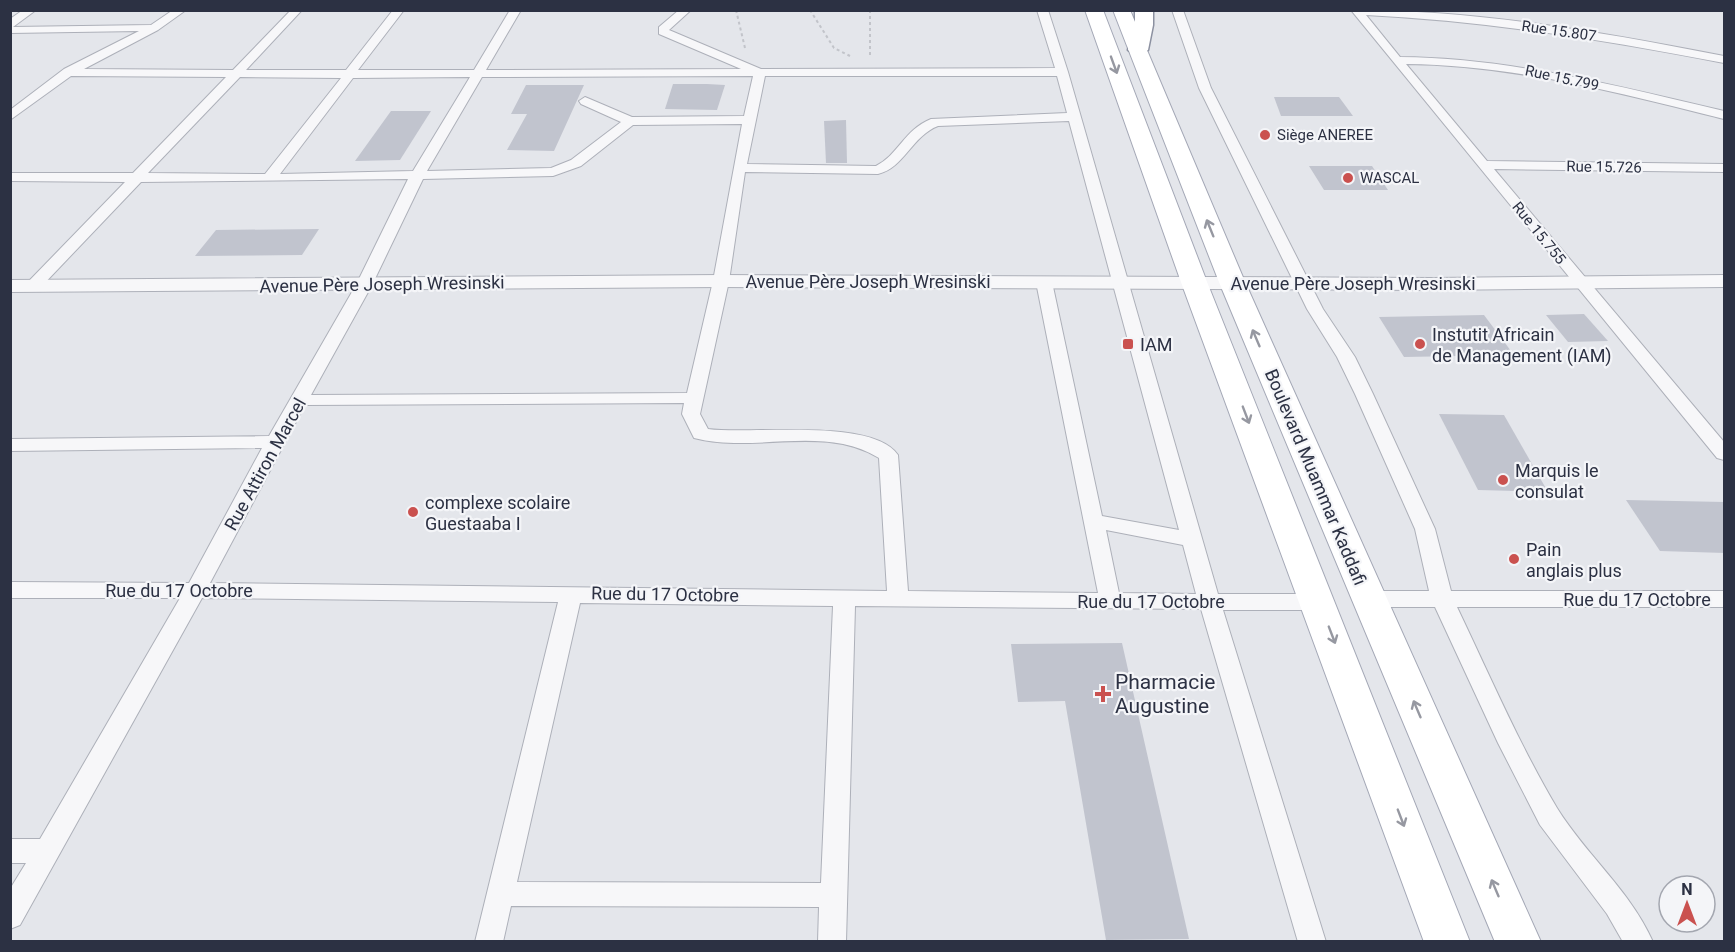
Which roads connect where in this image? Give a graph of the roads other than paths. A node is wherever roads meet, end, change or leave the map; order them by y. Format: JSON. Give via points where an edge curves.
{"nodes":[{"id":1,"x":31,"y":10,"type":"edge"},
{"id":2,"x":181,"y":10,"type":"edge"},
{"id":3,"x":297,"y":10,"type":"edge"},
{"id":4,"x":399,"y":10,"type":"edge"},
{"id":5,"x":516,"y":10,"type":"edge"},
{"id":6,"x":686,"y":10,"type":"edge"},
{"id":7,"x":1042,"y":10,"type":"edge"},
{"id":8,"x":1094,"y":10,"type":"edge"},
{"id":9,"x":1121,"y":10,"type":"edge"},
{"id":10,"x":1144,"y":10,"type":"edge"},
{"id":11,"x":1177,"y":10,"type":"edge"},
{"id":12,"x":1356,"y":11,"type":"edge"},
{"id":13,"x":10,"y":24,"type":"edge"},
{"id":14,"x":154,"y":28,"type":"junction"},
{"id":15,"x":10,"y":30,"type":"edge"},
{"id":16,"x":1138,"y":50,"type":"junction"},
{"id":17,"x":1725,"y":59,"type":"edge"},
{"id":18,"x":1397,"y":60,"type":"junction"},
{"id":19,"x":756,"y":70,"type":"junction"},
{"id":20,"x":68,"y":72,"type":"junction"},
{"id":21,"x":1062,"y":72,"type":"junction"},
{"id":22,"x":236,"y":73,"type":"junction"},
{"id":23,"x":479,"y":73,"type":"junction"},
{"id":24,"x":350,"y":74,"type":"junction"},
{"id":25,"x":585,"y":101,"type":"dead end"},
{"id":26,"x":1725,"y":115,"type":"edge"},
{"id":27,"x":10,"y":116,"type":"edge"},
{"id":28,"x":1074,"y":117,"type":"junction"},
{"id":29,"x":750,"y":120,"type":"junction"},
{"id":30,"x":630,"y":121,"type":"junction"},
{"id":31,"x":1483,"y":165,"type":"junction"},
{"id":32,"x":739,"y":168,"type":"junction"},
{"id":33,"x":1725,"y":168,"type":"edge"},
{"id":34,"x":417,"y":176,"type":"junction"},
{"id":35,"x":10,"y":177,"type":"edge"},
{"id":36,"x":135,"y":178,"type":"junction"},
{"id":37,"x":269,"y":178,"type":"junction"},
{"id":38,"x":721,"y":281,"type":"junction"},
{"id":39,"x":1725,"y":281,"type":"edge"},
{"id":40,"x":1044,"y":282,"type":"junction"},
{"id":41,"x":1194,"y":282,"type":"junction"},
{"id":42,"x":1232,"y":282,"type":"junction"},
{"id":43,"x":1302,"y":282,"type":"junction"},
{"id":44,"x":1579,"y":282,"type":"junction"},
{"id":45,"x":1119,"y":283,"type":"junction"},
{"id":46,"x":364,"y":285,"type":"junction"},
{"id":47,"x":10,"y":286,"type":"edge"},
{"id":48,"x":33,"y":286,"type":"junction"},
{"id":49,"x":694,"y":398,"type":"junction"},
{"id":50,"x":301,"y":400,"type":"junction"},
{"id":51,"x":275,"y":442,"type":"junction"},
{"id":52,"x":10,"y":445,"type":"edge"},
{"id":53,"x":1725,"y":454,"type":"edge"},
{"id":54,"x":1094,"y":521,"type":"junction"},
{"id":55,"x":1191,"y":539,"type":"junction"},
{"id":56,"x":10,"y":590,"type":"edge"},
{"id":57,"x":196,"y":590,"type":"junction"},
{"id":58,"x":571,"y":593,"type":"junction"},
{"id":59,"x":844,"y":597,"type":"junction"},
{"id":60,"x":1369,"y":599,"type":"junction"},
{"id":61,"x":1442,"y":599,"type":"junction"},
{"id":62,"x":1725,"y":599,"type":"edge"},
{"id":63,"x":898,"y":600,"type":"junction"},
{"id":64,"x":1110,"y":601,"type":"junction"},
{"id":65,"x":1209,"y":601,"type":"junction"},
{"id":66,"x":1319,"y":602,"type":"junction"},
{"id":67,"x":10,"y":851,"type":"edge"},
{"id":68,"x":47,"y":851,"type":"junction"},
{"id":69,"x":502,"y":894,"type":"junction"},
{"id":70,"x":833,"y":895,"type":"junction"},
{"id":71,"x":10,"y":916,"type":"edge"},
{"id":72,"x":489,"y":942,"type":"edge"},
{"id":73,"x":832,"y":942,"type":"edge"},
{"id":74,"x":1312,"y":942,"type":"edge"},
{"id":75,"x":1448,"y":942,"type":"edge"},
{"id":76,"x":1518,"y":942,"type":"edge"},
{"id":77,"x":1639,"y":942,"type":"edge"}],
"edges":[{"from":1,"to":13,"type":"street"},
{"from":2,"to":14,"type":"street"},
{"from":3,"to":22,"type":"street"},
{"from":4,"to":24,"type":"street"},
{"from":5,"to":23,"type":"street","name":"Rue Attiron Marcel"},
{"from":6,"to":19,"type":"street","via":[[663,32]]},
{"from":7,"to":21,"type":"street"},
{"from":8,"to":41,"type":"main road","one_way":true},
{"from":9,"to":16,"type":"main road","name":"Boulevard Muammar Kaddafi"},
{"from":10,"to":16,"type":"highway"},
{"from":11,"to":43,"type":"street","via":[[1205,88]]},
{"from":12,"to":17,"type":"street","name":"Rue 15.807","via":[[1506,24],[1619,39]]},
{"from":12,"to":18,"type":"street","name":"Rue 15.755"},
{"from":14,"to":15,"type":"street"},
{"from":14,"to":20,"type":"street"},
{"from":42,"to":16,"type":"main road","name":"Boulevard Muammar Kaddafi","one_way":true},
{"from":18,"to":26,"type":"street","name":"Rue 15.799","via":[[1466,60]]},
{"from":18,"to":31,"type":"street","name":"Rue 15.755"},
{"from":19,"to":21,"type":"street"},
{"from":19,"to":23,"type":"street"},
{"from":19,"to":29,"type":"street"},
{"from":20,"to":22,"type":"street"},
{"from":20,"to":27,"type":"street"},
{"from":21,"to":28,"type":"street"},
{"from":22,"to":24,"type":"street"},
{"from":22,"to":36,"type":"street"},
{"from":23,"to":24,"type":"street"},
{"from":23,"to":34,"type":"street","name":"Rue Attiron Marcel"},
{"from":24,"to":37,"type":"street"},
{"from":25,"to":30,"type":"street"},
{"from":28,"to":32,"type":"street","via":[[936,122],[915,130],[886,168],[878,170]]},
{"from":28,"to":45,"type":"street"},
{"from":29,"to":30,"type":"street"},
{"from":29,"to":32,"type":"street"},
{"from":30,"to":34,"type":"street","via":[[576,163],[553,172]]},
{"from":31,"to":33,"type":"street","name":"Rue 15.726"},
{"from":31,"to":44,"type":"street","name":"Rue 15.755"},
{"from":32,"to":38,"type":"street"},
{"from":34,"to":37,"type":"street"},
{"from":34,"to":46,"type":"street","name":"Rue Attiron Marcel"},
{"from":35,"to":36,"type":"street"},
{"from":36,"to":37,"type":"street"},
{"from":36,"to":48,"type":"street"},
{"from":38,"to":40,"type":"street","name":"Avenue Père Joseph Wresinski"},
{"from":38,"to":46,"type":"street","name":"Avenue Père Joseph Wresinski"},
{"from":38,"to":49,"type":"street"},
{"from":39,"to":44,"type":"street","name":"Avenue Père Joseph Wresinski"},
{"from":40,"to":45,"type":"street","name":"Avenue Père Joseph Wresinski"},
{"from":40,"to":54,"type":"street"},
{"from":41,"to":42,"type":"street","name":"Avenue Père Joseph Wresinski"},
{"from":41,"to":45,"type":"street","name":"Avenue Père Joseph Wresinski"},
{"from":41,"to":66,"type":"main road","one_way":true},
{"from":42,"to":43,"type":"street","name":"Avenue Père Joseph Wresinski"},
{"from":60,"to":42,"type":"main road","name":"Boulevard Muammar Kaddafi","one_way":true},
{"from":43,"to":44,"type":"street","name":"Avenue Père Joseph Wresinski"},
{"from":43,"to":61,"type":"street","via":[[1365,394],[1425,529]]},
{"from":44,"to":53,"type":"street","name":"Rue 15.755"},
{"from":45,"to":55,"type":"street"},
{"from":46,"to":48,"type":"street","name":"Avenue Père Joseph Wresinski"},
{"from":46,"to":50,"type":"street","name":"Rue Attiron Marcel"},
{"from":47,"to":48,"type":"street","name":"Avenue Père Joseph Wresinski"},
{"from":49,"to":50,"type":"street"},
{"from":49,"to":63,"type":"street","via":[[691,414],[701,434],[721,438],[824,436],[877,445],[888,454]]},
{"from":50,"to":51,"type":"street","name":"Rue Attiron Marcel"},
{"from":51,"to":52,"type":"street"},
{"from":51,"to":57,"type":"street","name":"Rue Attiron Marcel"},
{"from":54,"to":55,"type":"street"},
{"from":54,"to":64,"type":"street"},
{"from":55,"to":65,"type":"street"},
{"from":56,"to":57,"type":"street","name":"Rue du 17 Octobre"},
{"from":57,"to":58,"type":"street","name":"Rue du 17 Octobre"},
{"from":57,"to":68,"type":"street","name":"Rue Attiron Marcel"},
{"from":58,"to":59,"type":"street","name":"Rue du 17 Octobre"},
{"from":58,"to":69,"type":"street"},
{"from":59,"to":63,"type":"street","name":"Rue du 17 Octobre"},
{"from":59,"to":70,"type":"street"},
{"from":60,"to":61,"type":"street","name":"Rue du 17 Octobre"},
{"from":76,"to":60,"type":"main road","name":"Boulevard Muammar Kaddafi","one_way":true},
{"from":61,"to":62,"type":"street","name":"Rue du 17 Octobre"},
{"from":61,"to":77,"type":"street","via":[[1549,817],[1617,905]]},
{"from":63,"to":64,"type":"street","name":"Rue du 17 Octobre"},
{"from":64,"to":65,"type":"street","name":"Rue du 17 Octobre"},
{"from":65,"to":66,"type":"street","name":"Rue du 17 Octobre"},
{"from":65,"to":74,"type":"street"},
{"from":66,"to":75,"type":"main road","one_way":true},
{"from":67,"to":68,"type":"street"},
{"from":68,"to":71,"type":"street","name":"Rue Attiron Marcel"},
{"from":69,"to":70,"type":"street"},
{"from":69,"to":72,"type":"street"},
{"from":70,"to":73,"type":"street"}]}
